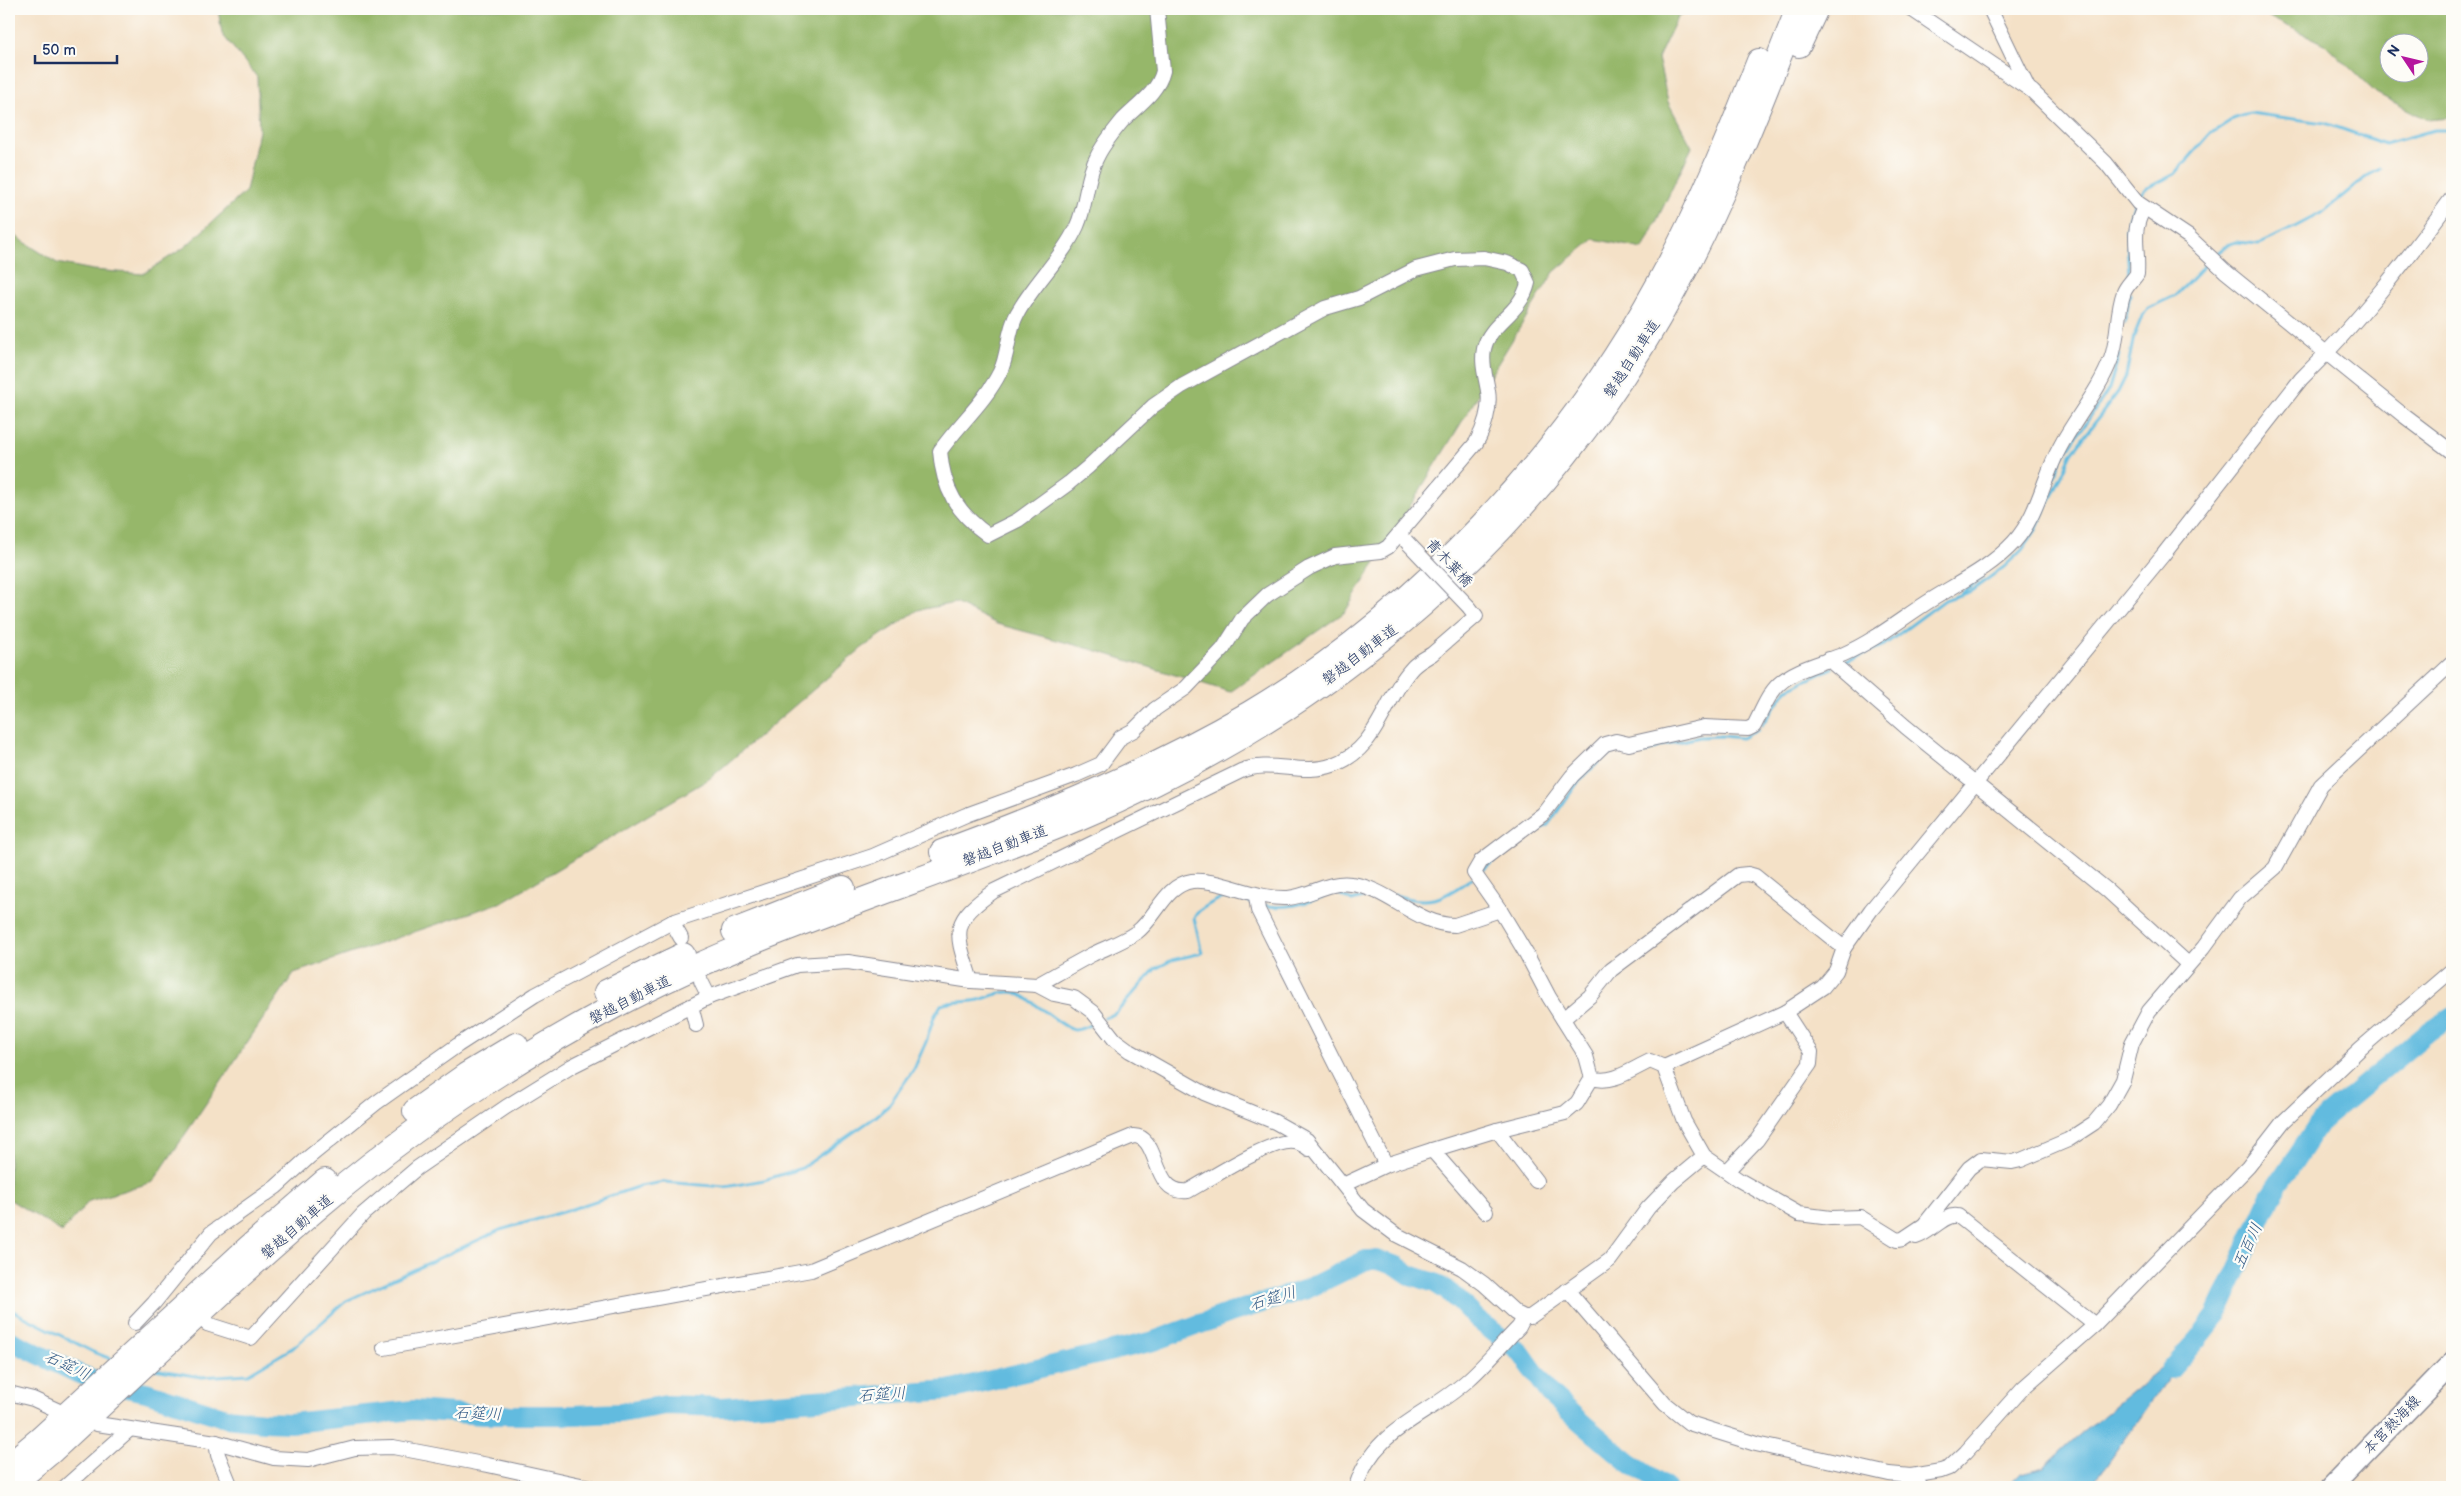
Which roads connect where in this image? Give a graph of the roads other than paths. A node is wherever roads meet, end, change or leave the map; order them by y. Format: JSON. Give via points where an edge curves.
{"nodes":[{"id":1,"x":1157,"y":9,"type":"edge"},
{"id":2,"x":1780,"y":9,"type":"edge"},
{"id":3,"x":1798,"y":9,"type":"edge"},
{"id":4,"x":1816,"y":9,"type":"edge"},
{"id":5,"x":1911,"y":9,"type":"edge"},
{"id":6,"x":1990,"y":9,"type":"edge"},
{"id":7,"x":2028,"y":89,"type":"junction"},
{"id":8,"x":1736,"y":164,"type":"junction"},
{"id":9,"x":2452,"y":198,"type":"edge"},
{"id":10,"x":2144,"y":208,"type":"junction"},
{"id":11,"x":2327,"y":354,"type":"junction"},
{"id":12,"x":2452,"y":452,"type":"edge"},
{"id":13,"x":1403,"y":538,"type":"junction"},
{"id":14,"x":1828,"y":659,"type":"junction"},
{"id":15,"x":2452,"y":663,"type":"edge"},
{"id":16,"x":1975,"y":784,"type":"junction"},
{"id":17,"x":1256,"y":896,"type":"junction"},
{"id":18,"x":1500,"y":910,"type":"junction"},
{"id":19,"x":672,"y":922,"type":"junction"},
{"id":20,"x":681,"y":938,"type":"dead end"},
{"id":21,"x":1844,"y":948,"type":"junction"},
{"id":22,"x":2188,"y":964,"type":"junction"},
{"id":23,"x":2452,"y":970,"type":"edge"},
{"id":24,"x":702,"y":981,"type":"dead end"},
{"id":25,"x":971,"y":981,"type":"junction"},
{"id":26,"x":1037,"y":985,"type":"junction"},
{"id":27,"x":709,"y":997,"type":"junction"},
{"id":28,"x":691,"y":1006,"type":"junction"},
{"id":29,"x":1785,"y":1012,"type":"junction"},
{"id":30,"x":1563,"y":1019,"type":"junction"},
{"id":31,"x":696,"y":1025,"type":"dead end"},
{"id":32,"x":1664,"y":1067,"type":"junction"},
{"id":33,"x":1592,"y":1078,"type":"junction"},
{"id":34,"x":1497,"y":1130,"type":"junction"},
{"id":35,"x":1432,"y":1150,"type":"junction"},
{"id":36,"x":1319,"y":1152,"type":"junction"},
{"id":37,"x":1704,"y":1156,"type":"junction"},
{"id":38,"x":1386,"y":1165,"type":"junction"},
{"id":39,"x":1727,"y":1171,"type":"junction"},
{"id":40,"x":1536,"y":1180,"type":"dead end"},
{"id":41,"x":1343,"y":1184,"type":"junction"},
{"id":42,"x":1486,"y":1212,"type":"dead end"},
{"id":43,"x":1908,"y":1236,"type":"junction"},
{"id":44,"x":1567,"y":1290,"type":"junction"},
{"id":45,"x":179,"y":1315,"type":"junction"},
{"id":46,"x":1522,"y":1322,"type":"junction"},
{"id":47,"x":135,"y":1323,"type":"dead end"},
{"id":48,"x":2095,"y":1325,"type":"junction"},
{"id":49,"x":384,"y":1348,"type":"dead end"},
{"id":50,"x":2452,"y":1363,"type":"edge"},
{"id":51,"x":9,"y":1393,"type":"edge"},
{"id":52,"x":81,"y":1414,"type":"junction"},
{"id":53,"x":129,"y":1430,"type":"junction"},
{"id":54,"x":216,"y":1442,"type":"junction"},
{"id":55,"x":9,"y":1465,"type":"edge"},
{"id":56,"x":1911,"y":1476,"type":"junction"},
{"id":57,"x":9,"y":1487,"type":"edge"},
{"id":58,"x":66,"y":1487,"type":"edge"},
{"id":59,"x":231,"y":1487,"type":"edge"},
{"id":60,"x":590,"y":1487,"type":"edge"},
{"id":61,"x":1356,"y":1487,"type":"edge"},
{"id":62,"x":1921,"y":1487,"type":"edge"},
{"id":63,"x":2332,"y":1487,"type":"edge"}],
"edges":[{"from":1,"to":13,"type":"street","via":[[1162,78],[1124,119],[1096,158],[1086,203],[1076,228],[1017,314],[1009,332],[1001,372],[980,404],[940,451],[948,488],[969,522],[988,535],[1018,520],[1069,483],[1153,406],[1182,386],[1326,308],[1360,298],[1416,269],[1455,259],[1484,258],[1507,263],[1522,270],[1528,284],[1517,308],[1491,335],[1484,350],[1488,394],[1481,434]]},
{"from":2,"to":45,"type":"highway","name":"磐越自動車道","via":[[1691,221],[1659,284],[1614,358],[1577,411],[1501,504],[1466,542],[1378,621],[1253,711],[1158,763],[1024,821],[781,912],[605,993],[466,1075],[411,1114],[310,1192]]},
{"from":3,"to":8,"type":"highway","name":"磐越自動車道"},
{"from":4,"to":8,"type":"highway"},
{"from":5,"to":7,"type":"street"},
{"from":6,"to":7,"type":"street"},
{"from":7,"to":10,"type":"street","via":[[2106,163]]},
{"from":8,"to":45,"type":"highway","name":"磐越自動車道","via":[[1674,292],[1629,367],[1553,471],[1478,554],[1397,628],[1357,659],[1230,745],[1130,795],[997,850],[750,943],[612,1007],[423,1125]]},
{"from":9,"to":11,"type":"street"},
{"from":10,"to":11,"type":"street","via":[[2190,237],[2220,266]]},
{"from":10,"to":14,"type":"street","via":[[2135,234],[2137,274],[2122,299],[2112,359],[2060,447],[2023,530],[2007,549],[1976,574],[1929,601],[1898,624]]},
{"from":11,"to":12,"type":"street"},
{"from":11,"to":16,"type":"street","via":[[2301,379],[2163,555]]},
{"from":13,"to":19,"type":"street","via":[[1381,551],[1335,556],[1309,568],[1267,595],[1242,619],[1223,649],[1186,688],[1122,737],[1101,764],[966,815],[873,856]]},
{"from":13,"to":25,"type":"street","name":"青木葉橋","bridge":true,"via":[[1476,616],[1415,665],[1369,740],[1352,756],[1332,766],[1258,766],[1241,770],[994,891],[967,912],[958,930]]},
{"from":14,"to":16,"type":"street"},
{"from":14,"to":18,"type":"street","via":[[1781,682],[1754,726],[1748,729],[1704,727],[1629,744],[1616,741],[1605,744],[1572,776],[1543,814],[1476,869],[1474,873]]},
{"from":15,"to":22,"type":"street","via":[[2321,785],[2279,863],[2240,898]]},
{"from":16,"to":21,"type":"street","via":[[1871,910]]},
{"from":16,"to":22,"type":"street","via":[[2107,890]]},
{"from":17,"to":18,"type":"street","via":[[1295,897],[1336,883],[1350,884],[1375,891],[1433,922],[1448,925]]},
{"from":17,"to":26,"type":"street","via":[[1205,882],[1186,883],[1174,890],[1137,932]]},
{"from":17,"to":38,"type":"street","via":[[1258,910]]},
{"from":18,"to":30,"type":"street"},
{"from":19,"to":20,"type":"street"},
{"from":19,"to":45,"type":"street","via":[[535,994],[458,1045],[370,1108],[276,1187],[212,1232]]},
{"from":21,"to":29,"type":"street","via":[[1829,981]]},
{"from":21,"to":30,"type":"street","via":[[1758,879],[1748,874],[1738,875],[1611,970],[1590,996]]},
{"from":22,"to":43,"type":"street","via":[[2149,1012],[2132,1043],[2123,1080],[2094,1123],[2068,1140],[2021,1160],[1986,1159],[1977,1162],[1924,1225]]},
{"from":23,"to":48,"type":"street","via":[[2360,1049],[2283,1122],[2248,1167]]},
{"from":24,"to":27,"type":"street"},
{"from":25,"to":26,"type":"street"},
{"from":25,"to":27,"type":"street","via":[[848,962],[798,965]]},
{"from":26,"to":36,"type":"street","via":[[1045,991],[1074,998],[1093,1012],[1115,1040],[1130,1051],[1204,1093],[1288,1128]]},
{"from":27,"to":28,"type":"street"},
{"from":28,"to":31,"type":"street"},
{"from":28,"to":45,"type":"street","via":[[572,1066],[417,1168],[363,1214],[251,1338]]},
{"from":29,"to":32,"type":"street"},
{"from":29,"to":39,"type":"street","via":[[1811,1052],[1810,1064],[1757,1140]]},
{"from":30,"to":33,"type":"street","via":[[1586,1056]]},
{"from":32,"to":33,"type":"street","via":[[1650,1061],[1611,1079]]},
{"from":32,"to":37,"type":"street","via":[[1684,1121]]},
{"from":33,"to":34,"type":"street","via":[[1569,1111]]},
{"from":34,"to":35,"type":"street"},
{"from":34,"to":40,"type":"street"},
{"from":35,"to":38,"type":"street"},
{"from":35,"to":42,"type":"street"},
{"from":36,"to":41,"type":"street"},
{"from":36,"to":49,"type":"street","via":[[1295,1142],[1276,1144],[1183,1192],[1168,1185],[1146,1142],[1134,1136],[811,1270]]},
{"from":37,"to":39,"type":"street"},
{"from":37,"to":44,"type":"street","via":[[1648,1208],[1610,1260]]},
{"from":38,"to":41,"type":"street"},
{"from":39,"to":43,"type":"street","via":[[1799,1214],[1822,1218],[1860,1217],[1894,1239]]},
{"from":41,"to":46,"type":"street","via":[[1363,1210],[1414,1245],[1462,1268],[1490,1288]]},
{"from":43,"to":48,"type":"street","via":[[1923,1235],[1948,1217],[1958,1216]]},
{"from":44,"to":46,"type":"street"},
{"from":44,"to":56,"type":"street","via":[[1665,1404],[1689,1423],[1756,1444]]},
{"from":45,"to":47,"type":"street"},
{"from":45,"to":52,"type":"highway","name":"磐越自動車道"},
{"from":46,"to":61,"type":"street","via":[[1482,1366],[1448,1396],[1381,1442],[1367,1460]]},
{"from":48,"to":56,"type":"street","via":[[2023,1388],[1948,1468]]},
{"from":50,"to":63,"type":"main road","name":"本宮熱海線"},
{"from":51,"to":52,"type":"street"},
{"from":52,"to":53,"type":"street"},
{"from":52,"to":55,"type":"highway","name":"磐越自動車道"},
{"from":52,"to":57,"type":"highway","name":"磐越自動車道"},
{"from":53,"to":54,"type":"street"},
{"from":53,"to":58,"type":"street"},
{"from":54,"to":59,"type":"street"},
{"from":54,"to":60,"type":"street","via":[[262,1456],[294,1460],[355,1448],[393,1447]]},
{"from":56,"to":62,"type":"street"}]}
